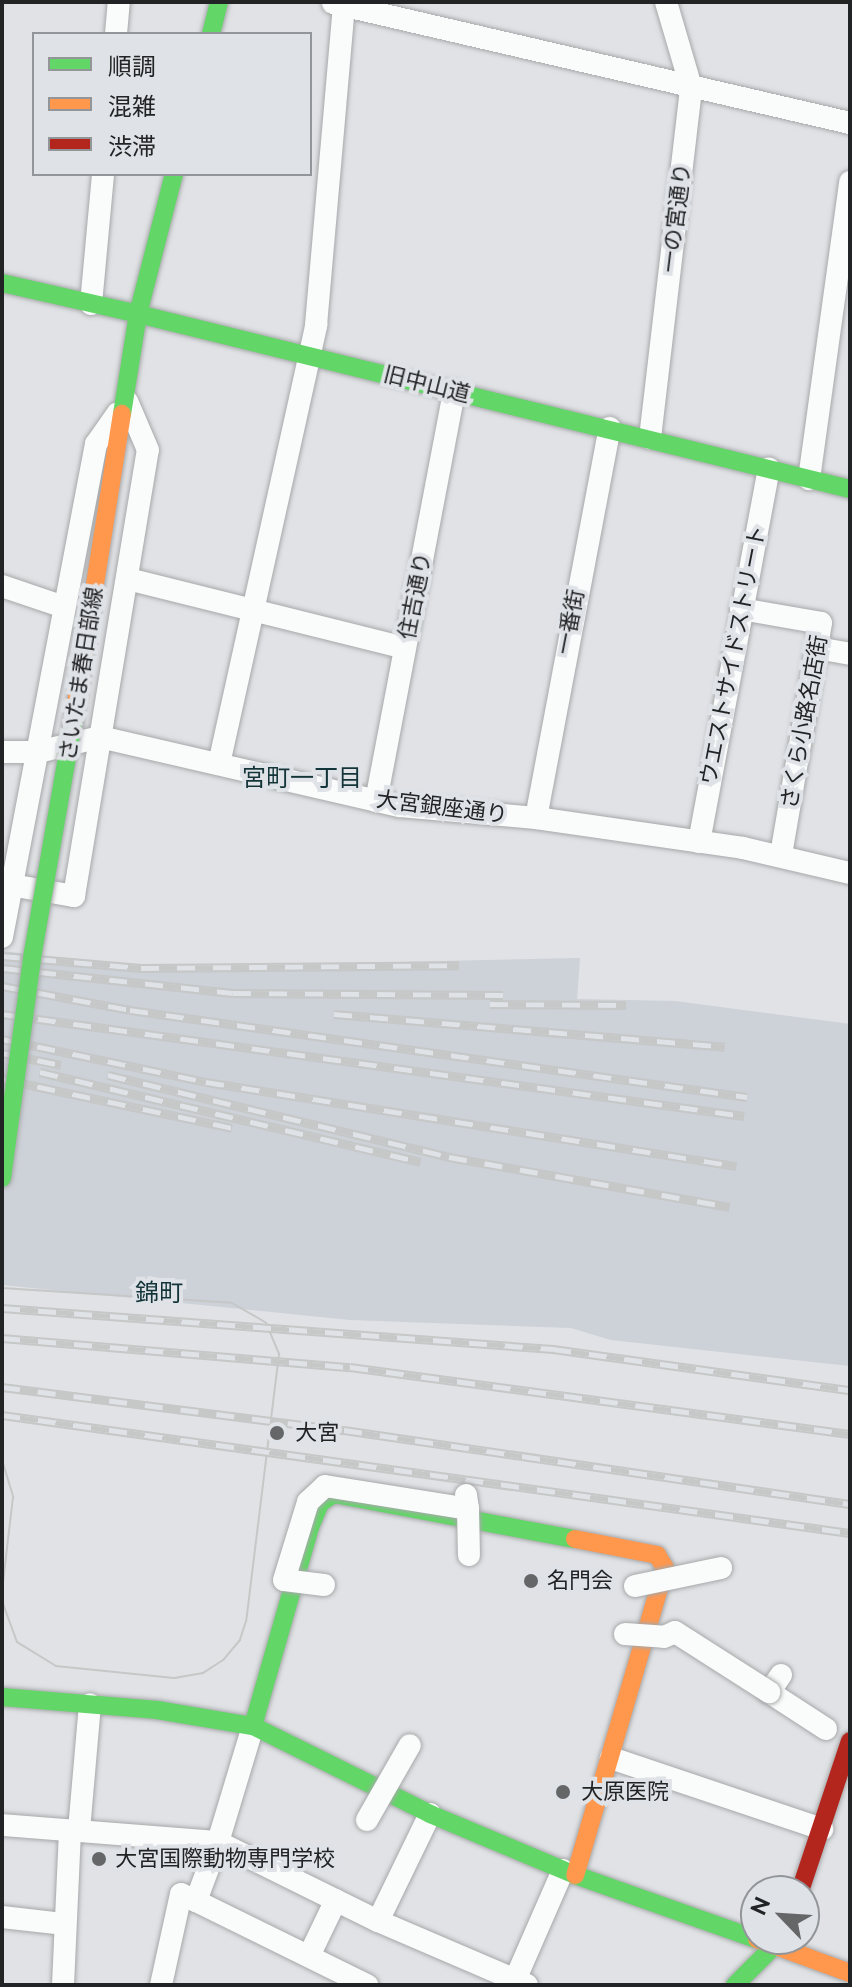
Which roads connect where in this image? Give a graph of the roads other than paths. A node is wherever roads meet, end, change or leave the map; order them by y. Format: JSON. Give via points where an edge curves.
{"nodes":[{"id":1,"x":119,"y":2,"type":"edge"},
{"id":2,"x":219,"y":2,"type":"edge"},
{"id":3,"x":666,"y":2,"type":"edge"},
{"id":4,"x":337,"y":4,"type":"edge"},
{"id":5,"x":368,"y":7,"type":"edge"},
{"id":6,"x":116,"y":32,"type":"edge"},
{"id":7,"x":212,"y":32,"type":"edge"},
{"id":8,"x":691,"y":87,"type":"junction"},
{"id":9,"x":850,"y":123,"type":"edge"},
{"id":10,"x":103,"y":176,"type":"edge"},
{"id":11,"x":173,"y":176,"type":"edge"},
{"id":12,"x":850,"y":182,"type":"edge"},
{"id":13,"x":2,"y":283,"type":"edge"},
{"id":14,"x":91,"y":304,"type":"junction"},
{"id":15,"x":138,"y":314,"type":"junction"},
{"id":16,"x":309,"y":355,"type":"junction"},
{"id":17,"x":454,"y":391,"type":"junction"},
{"id":18,"x":126,"y":400,"type":"junction"},
{"id":19,"x":610,"y":428,"type":"junction"},
{"id":20,"x":650,"y":438,"type":"junction"},
{"id":21,"x":769,"y":469,"type":"junction"},
{"id":22,"x":809,"y":479,"type":"junction"},
{"id":23,"x":850,"y":489,"type":"edge"},
{"id":24,"x":128,"y":579,"type":"junction"},
{"id":25,"x":2,"y":586,"type":"edge"},
{"id":26,"x":64,"y":607,"type":"junction"},
{"id":27,"x":741,"y":609,"type":"junction"},
{"id":28,"x":252,"y":610,"type":"junction"},
{"id":29,"x":405,"y":648,"type":"junction"},
{"id":30,"x":817,"y":648,"type":"junction"},
{"id":31,"x":850,"y":654,"type":"edge"},
{"id":32,"x":100,"y":737,"type":"junction"},
{"id":33,"x":2,"y":752,"type":"edge"},
{"id":34,"x":38,"y":752,"type":"junction"},
{"id":35,"x":219,"y":764,"type":"junction"},
{"id":36,"x":376,"y":801,"type":"junction"},
{"id":37,"x":536,"y":818,"type":"junction"},
{"id":38,"x":699,"y":842,"type":"junction"},
{"id":39,"x":9,"y":854,"type":"edge"},
{"id":40,"x":781,"y":855,"type":"junction"},
{"id":41,"x":850,"y":873,"type":"edge"},
{"id":42,"x":11,"y":885,"type":"junction"},
{"id":43,"x":2,"y":937,"type":"edge"},
{"id":44,"x":2,"y":1178,"type":"edge"},
{"id":45,"x":469,"y":1555,"type":"dead end"},
{"id":46,"x":721,"y":1568,"type":"dead end"},
{"id":47,"x":324,"y":1585,"type":"dead end"},
{"id":48,"x":635,"y":1586,"type":"dead end"},
{"id":49,"x":625,"y":1634,"type":"dead end"},
{"id":50,"x":2,"y":1697,"type":"edge"},
{"id":51,"x":90,"y":1704,"type":"junction"},
{"id":52,"x":253,"y":1726,"type":"junction"},
{"id":53,"x":826,"y":1729,"type":"dead end"},
{"id":54,"x":850,"y":1741,"type":"edge"},
{"id":55,"x":410,"y":1745,"type":"dead end"},
{"id":56,"x":611,"y":1758,"type":"junction"},
{"id":57,"x":430,"y":1814,"type":"junction"},
{"id":58,"x":367,"y":1820,"type":"dead end"},
{"id":59,"x":2,"y":1825,"type":"edge"},
{"id":60,"x":822,"y":1829,"type":"junction"},
{"id":61,"x":74,"y":1830,"type":"junction"},
{"id":62,"x":218,"y":1842,"type":"junction"},
{"id":63,"x":569,"y":1872,"type":"junction"},
{"id":64,"x":806,"y":1875,"type":"edge"},
{"id":65,"x":336,"y":1900,"type":"junction"},
{"id":66,"x":196,"y":1901,"type":"junction"},
{"id":67,"x":2,"y":1917,"type":"edge"},
{"id":68,"x":378,"y":1921,"type":"junction"},
{"id":69,"x":63,"y":1924,"type":"junction"},
{"id":70,"x":740,"y":1933,"type":"edge"},
{"id":71,"x":766,"y":1955,"type":"edge"},
{"id":72,"x":809,"y":1955,"type":"edge"},
{"id":73,"x":309,"y":1956,"type":"junction"},
{"id":74,"x":850,"y":1973,"type":"edge"},
{"id":75,"x":521,"y":1982,"type":"edge"},
{"id":76,"x":63,"y":1985,"type":"edge"},
{"id":77,"x":161,"y":1985,"type":"edge"},
{"id":78,"x":367,"y":1985,"type":"edge"},
{"id":79,"x":735,"y":1985,"type":"edge"}],
"edges":[{"from":1,"to":6,"type":"street"},
{"from":2,"to":7,"type":"main road"},
{"from":3,"to":8,"type":"street","name":"一の宮通り"},
{"from":4,"to":5,"type":"street"},
{"from":4,"to":16,"type":"street"},
{"from":5,"to":8,"type":"street"},
{"from":8,"to":9,"type":"street"},
{"from":8,"to":20,"type":"street","name":"一の宮通り"},
{"from":10,"to":14,"type":"street"},
{"from":11,"to":15,"type":"main road","name":"さいたま春日部線"},
{"from":12,"to":22,"type":"street"},
{"from":13,"to":14,"type":"main road","name":"旧中山道"},
{"from":14,"to":15,"type":"main road","name":"旧中山道"},
{"from":15,"to":16,"type":"main road","name":"旧中山道"},
{"from":15,"to":18,"type":"main road","name":"さいたま春日部線"},
{"from":16,"to":17,"type":"main road","name":"旧中山道"},
{"from":16,"to":28,"type":"street"},
{"from":17,"to":19,"type":"main road","name":"旧中山道"},
{"from":17,"to":29,"type":"street","name":"住吉通り"},
{"from":18,"to":24,"type":"street","via":[[148,450]]},
{"from":18,"to":26,"type":"street","via":[[96,444]]},
{"from":18,"to":44,"type":"main road","name":"さいたま春日部線","bridge":true,"via":[[33,952]]},
{"from":19,"to":20,"type":"main road","name":"旧中山道"},
{"from":19,"to":37,"type":"street","name":"一番街"},
{"from":20,"to":21,"type":"main road","name":"旧中山道"},
{"from":21,"to":22,"type":"main road","name":"旧中山道"},
{"from":21,"to":27,"type":"street","name":"ウエストサイドストリート"},
{"from":22,"to":23,"type":"main road","name":"旧中山道"},
{"from":24,"to":28,"type":"street"},
{"from":24,"to":32,"type":"street"},
{"from":25,"to":26,"type":"street"},
{"from":26,"to":34,"type":"street"},
{"from":27,"to":30,"type":"street","name":"さくら小路名店街","via":[[821,623]]},
{"from":27,"to":38,"type":"street","name":"ウエストサイドストリート"},
{"from":28,"to":29,"type":"street"},
{"from":28,"to":35,"type":"street"},
{"from":29,"to":36,"type":"street","name":"住吉通り"},
{"from":30,"to":31,"type":"street"},
{"from":30,"to":40,"type":"street","name":"さくら小路名店街"},
{"from":32,"to":34,"type":"street","name":"大宮銀座通り"},
{"from":32,"to":35,"type":"street","name":"大宮銀座通り"},
{"from":32,"to":42,"type":"street","via":[[74,896]]},
{"from":33,"to":34,"type":"street","name":"大宮銀座通り"},
{"from":34,"to":39,"type":"street"},
{"from":35,"to":36,"type":"street","name":"大宮銀座通り"},
{"from":36,"to":37,"type":"street","name":"大宮銀座通り"},
{"from":37,"to":38,"type":"street","name":"大宮銀座通り"},
{"from":38,"to":40,"type":"street","name":"大宮銀座通り"},
{"from":39,"to":42,"type":"street"},
{"from":40,"to":41,"type":"street","name":"大宮銀座通り"},
{"from":42,"to":43,"type":"street"},
{"from":45,"to":47,"type":"street","bridge":true,"via":[[467,1502],[325,1486],[308,1502],[283,1584]]},
{"from":46,"to":48,"type":"street","bridge":true},
{"from":49,"to":53,"type":"street","bridge":true,"via":[[664,1637],[675,1632],[775,1684]]},
{"from":50,"to":51,"type":"main road"},
{"from":51,"to":52,"type":"main road"},
{"from":51,"to":61,"type":"street"},
{"from":52,"to":56,"type":"main road","via":[[310,1527],[320,1503],[334,1494],[645,1552],[663,1561]]},
{"from":52,"to":57,"type":"main road"},
{"from":52,"to":62,"type":"street"},
{"from":54,"to":60,"type":"main road"},
{"from":55,"to":58,"type":"street","bridge":true},
{"from":56,"to":60,"type":"street"},
{"from":56,"to":63,"type":"main road"},
{"from":57,"to":63,"type":"main road"},
{"from":57,"to":68,"type":"street"},
{"from":59,"to":61,"type":"street"},
{"from":60,"to":64,"type":"main road"},
{"from":61,"to":62,"type":"street"},
{"from":61,"to":69,"type":"street"},
{"from":62,"to":65,"type":"street"},
{"from":62,"to":66,"type":"street"},
{"from":63,"to":70,"type":"main road"},
{"from":63,"to":75,"type":"street"},
{"from":65,"to":68,"type":"street"},
{"from":65,"to":73,"type":"street"},
{"from":66,"to":73,"type":"street"},
{"from":66,"to":77,"type":"street","via":[[181,1894]]},
{"from":67,"to":69,"type":"street"},
{"from":68,"to":75,"type":"street"},
{"from":69,"to":76,"type":"street"},
{"from":71,"to":79,"type":"main road"},
{"from":72,"to":74,"type":"main road"},
{"from":73,"to":78,"type":"street"}]}
